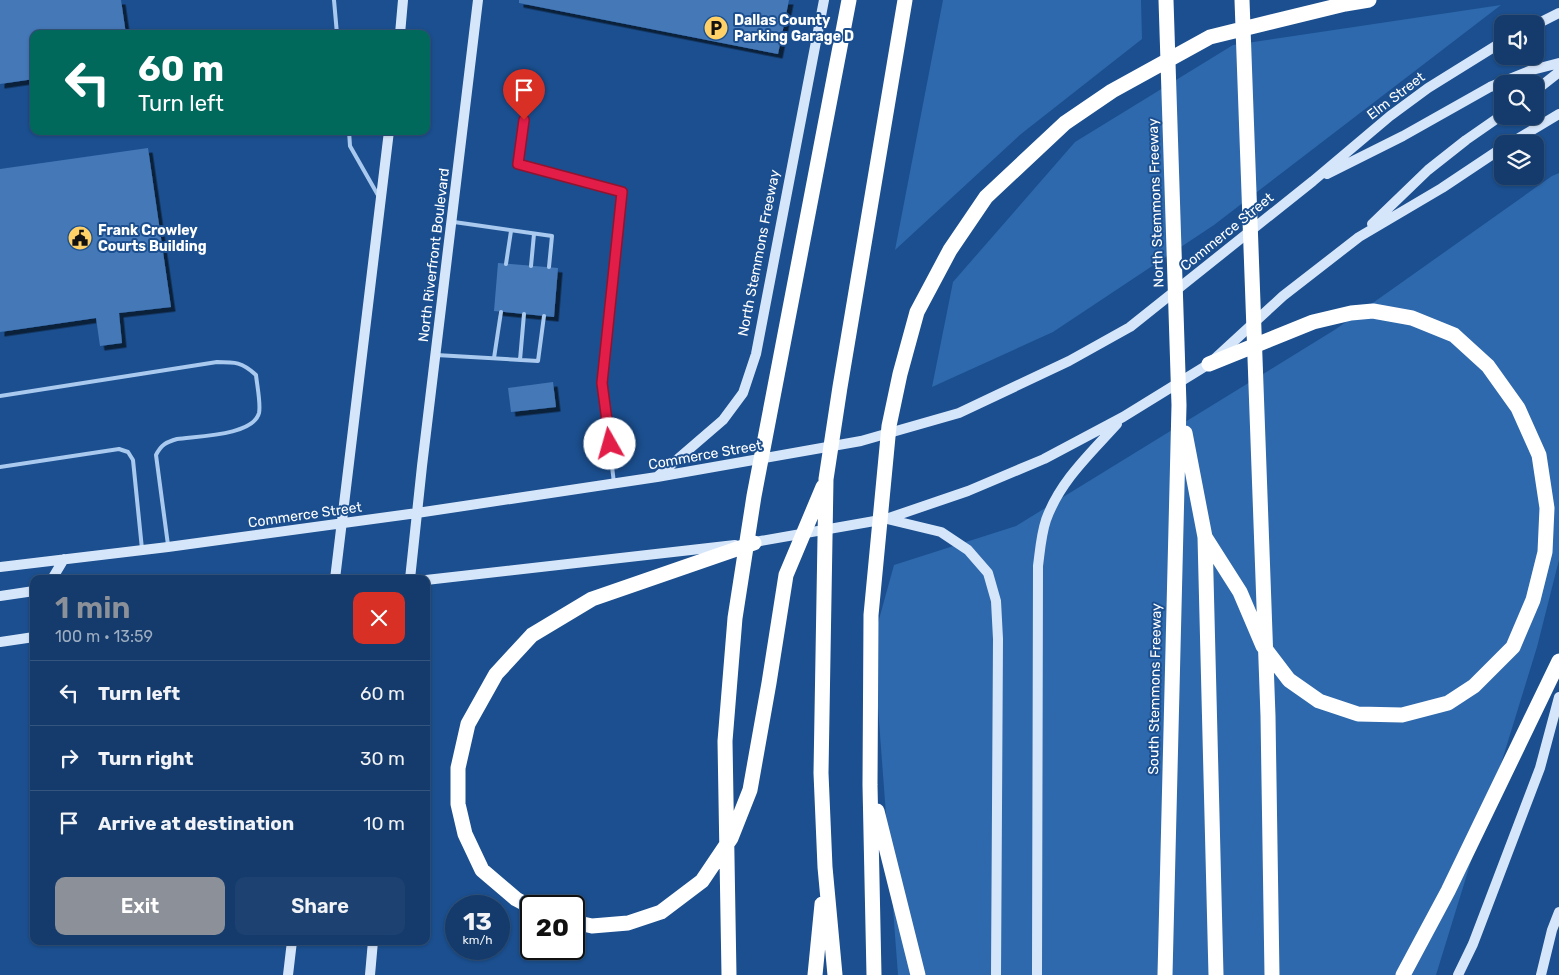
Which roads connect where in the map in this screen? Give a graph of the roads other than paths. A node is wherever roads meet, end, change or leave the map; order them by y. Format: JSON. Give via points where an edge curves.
{"nodes":[{"id":1,"x":334,"y":0,"type":"edge"},
{"id":2,"x":403,"y":0,"type":"edge"},
{"id":3,"x":478,"y":0,"type":"edge"},
{"id":4,"x":824,"y":0,"type":"edge"},
{"id":5,"x":849,"y":0,"type":"edge"},
{"id":6,"x":905,"y":0,"type":"edge"},
{"id":7,"x":1166,"y":0,"type":"edge"},
{"id":8,"x":1242,"y":0,"type":"edge"},
{"id":9,"x":1313,"y":0,"type":"edge"},
{"id":10,"x":1369,"y":0,"type":"edge"},
{"id":11,"x":1345,"y":4,"type":"junction"},
{"id":12,"x":1559,"y":13,"type":"edge"},
{"id":13,"x":1544,"y":20,"type":"edge"},
{"id":14,"x":337,"y":30,"type":"edge"},
{"id":15,"x":400,"y":30,"type":"edge"},
{"id":16,"x":1494,"y":47,"type":"edge"},
{"id":17,"x":1559,"y":63,"type":"edge"},
{"id":18,"x":1559,"y":72,"type":"edge"},
{"id":19,"x":1544,"y":84,"type":"edge"},
{"id":20,"x":1559,"y":114,"type":"edge"},
{"id":21,"x":524,"y":120,"type":"dead end"},
{"id":22,"x":1494,"y":121,"type":"edge"},
{"id":23,"x":349,"y":135,"type":"edge"},
{"id":24,"x":388,"y":135,"type":"edge"},
{"id":25,"x":1524,"y":135,"type":"edge"},
{"id":26,"x":1494,"y":153,"type":"edge"},
{"id":27,"x":1313,"y":181,"type":"junction"},
{"id":28,"x":380,"y":200,"type":"junction"},
{"id":29,"x":452,"y":222,"type":"junction"},
{"id":30,"x":511,"y":231,"type":"junction"},
{"id":31,"x":534,"y":234,"type":"junction"},
{"id":32,"x":1359,"y":237,"type":"junction"},
{"id":33,"x":506,"y":264,"type":"dead end"},
{"id":34,"x":531,"y":266,"type":"dead end"},
{"id":35,"x":549,"y":267,"type":"dead end"},
{"id":36,"x":501,"y":312,"type":"dead end"},
{"id":37,"x":524,"y":314,"type":"dead end"},
{"id":38,"x":544,"y":316,"type":"dead end"},
{"id":39,"x":436,"y":355,"type":"junction"},
{"id":40,"x":494,"y":358,"type":"junction"},
{"id":41,"x":520,"y":360,"type":"junction"},
{"id":42,"x":1209,"y":364,"type":"junction"},
{"id":43,"x":0,"y":396,"type":"edge"},
{"id":44,"x":1180,"y":405,"type":"junction"},
{"id":45,"x":1124,"y":417,"type":"junction"},
{"id":46,"x":0,"y":467,"type":"edge"},
{"id":47,"x":657,"y":477,"type":"junction"},
{"id":48,"x":826,"y":479,"type":"junction"},
{"id":49,"x":614,"y":483,"type":"junction"},
{"id":50,"x":417,"y":514,"type":"junction"},
{"id":51,"x":886,"y":519,"type":"junction"},
{"id":52,"x":341,"y":524,"type":"junction"},
{"id":53,"x":1205,"y":537,"type":"junction"},
{"id":54,"x":756,"y":542,"type":"junction"},
{"id":55,"x":168,"y":547,"type":"junction"},
{"id":56,"x":142,"y":549,"type":"junction"},
{"id":57,"x":64,"y":559,"type":"junction"},
{"id":58,"x":0,"y":567,"type":"edge"},
{"id":59,"x":54,"y":575,"type":"edge"},
{"id":60,"x":335,"y":575,"type":"edge"},
{"id":61,"x":410,"y":575,"type":"edge"},
{"id":62,"x":430,"y":580,"type":"edge"},
{"id":63,"x":30,"y":592,"type":"edge"},
{"id":64,"x":0,"y":596,"type":"edge"},
{"id":65,"x":30,"y":637,"type":"edge"},
{"id":66,"x":0,"y":642,"type":"edge"},
{"id":67,"x":1559,"y":662,"type":"edge"},
{"id":68,"x":1559,"y":697,"type":"edge"},
{"id":69,"x":870,"y":785,"type":"junction"},
{"id":70,"x":826,"y":867,"type":"junction"},
{"id":71,"x":520,"y":901,"type":"edge"},
{"id":72,"x":1559,"y":912,"type":"edge"},
{"id":73,"x":585,"y":924,"type":"edge"},
{"id":74,"x":292,"y":945,"type":"edge"},
{"id":75,"x":373,"y":945,"type":"edge"},
{"id":76,"x":1164,"y":970,"type":"edge"},
{"id":77,"x":288,"y":975,"type":"edge"},
{"id":78,"x":370,"y":975,"type":"edge"},
{"id":79,"x":729,"y":975,"type":"edge"},
{"id":80,"x":814,"y":975,"type":"edge"},
{"id":81,"x":835,"y":975,"type":"edge"},
{"id":82,"x":874,"y":975,"type":"edge"},
{"id":83,"x":918,"y":975,"type":"edge"},
{"id":84,"x":996,"y":975,"type":"edge"},
{"id":85,"x":1037,"y":975,"type":"edge"},
{"id":86,"x":1216,"y":975,"type":"edge"},
{"id":87,"x":1272,"y":975,"type":"edge"},
{"id":88,"x":1403,"y":975,"type":"edge"},
{"id":89,"x":1458,"y":975,"type":"edge"},
{"id":90,"x":1542,"y":975,"type":"edge"}],
"edges":[{"from":1,"to":14,"type":"lane"},
{"from":2,"to":15,"type":"main road"},
{"from":3,"to":29,"type":"main road","name":"North Riverfront Boulevard"},
{"from":4,"to":47,"type":"main road","name":"North Stemmons Freeway","via":[[756,354],[743,393],[723,420]]},
{"from":5,"to":79,"type":"highway","via":[[754,496],[735,618],[725,741]]},
{"from":6,"to":48,"type":"highway"},
{"from":7,"to":44,"type":"highway","name":"North Stemmons Freeway"},
{"from":8,"to":87,"type":"highway","via":[[1268,716]]},
{"from":9,"to":11,"type":"highway"},
{"from":10,"to":11,"type":"highway"},
{"from":11,"to":69,"type":"highway","via":[[1210,37],[1112,91],[1064,123],[986,196],[950,250],[917,312],[889,426],[871,615]]},
{"from":12,"to":13,"type":"main road"},
{"from":16,"to":27,"type":"main road","name":"Elm Street","via":[[1390,116]]},
{"from":17,"to":27,"type":"main road","via":[[1490,87]]},
{"from":18,"to":19,"type":"main road"},
{"from":20,"to":25,"type":"main road"},
{"from":21,"to":49,"type":"lane","via":[[518,164],[622,192],[602,383]]},
{"from":22,"to":32,"type":"main road","via":[[1428,170]]},
{"from":23,"to":28,"type":"lane","via":[[350,146]]},
{"from":24,"to":28,"type":"main road"},
{"from":26,"to":32,"type":"main road"},
{"from":27,"to":47,"type":"main road","name":"Commerce Street","via":[[1130,327],[1069,361],[959,413],[861,441]]},
{"from":28,"to":52,"type":"main road"},
{"from":29,"to":30,"type":"lane"},
{"from":29,"to":39,"type":"main road","name":"North Riverfront Boulevard"},
{"from":30,"to":31,"type":"lane"},
{"from":30,"to":33,"type":"lane"},
{"from":31,"to":34,"type":"lane"},
{"from":31,"to":35,"type":"lane","via":[[552,236]]},
{"from":32,"to":42,"type":"main road","via":[[1283,296]]},
{"from":36,"to":40,"type":"lane"},
{"from":37,"to":41,"type":"lane"},
{"from":38,"to":41,"type":"lane","via":[[538,361]]},
{"from":39,"to":40,"type":"lane"},
{"from":39,"to":50,"type":"main road","name":"North Riverfront Boulevard"},
{"from":40,"to":41,"type":"lane"},
{"from":42,"to":45,"type":"main road"},
{"from":42,"to":53,"type":"highway","via":[[1313,322],[1351,313],[1373,311],[1412,318],[1454,335],[1488,366],[1518,408],[1539,455],[1547,508],[1545,552],[1534,600],[1512,647],[1474,686],[1448,703],[1402,715],[1358,714],[1319,700],[1288,680],[1263,646],[1240,592]]},
{"from":43,"to":55,"type":"lane","via":[[217,362],[246,365],[256,374],[259,412],[256,419],[236,431],[168,441],[156,455]]},
{"from":44,"to":53,"type":"highway"},
{"from":44,"to":76,"type":"highway","name":"South Stemmons Freeway"},
{"from":45,"to":51,"type":"main road","via":[[1044,459],[968,491]]},
{"from":45,"to":85,"type":"main road","via":[[1074,471],[1056,498],[1040,544]]},
{"from":46,"to":56,"type":"lane","via":[[119,449],[128,452],[133,460]]},
{"from":47,"to":49,"type":"main road","name":"Commerce Street"},
{"from":48,"to":70,"type":"highway","via":[[821,773]]},
{"from":48,"to":73,"type":"highway","via":[[786,575],[750,790],[731,838],[702,881],[661,912],[628,923]]},
{"from":49,"to":50,"type":"main road","name":"Commerce Street"},
{"from":50,"to":52,"type":"main road","name":"Commerce Street"},
{"from":50,"to":61,"type":"main road","name":"North Riverfront Boulevard"},
{"from":51,"to":54,"type":"main road"},
{"from":51,"to":84,"type":"main road","via":[[940,532],[968,550],[988,573],[996,601]]},
{"from":52,"to":55,"type":"main road","name":"Commerce Street"},
{"from":52,"to":60,"type":"main road"},
{"from":53,"to":86,"type":"highway"},
{"from":54,"to":62,"type":"main road"},
{"from":54,"to":71,"type":"highway","via":[[592,599],[532,634],[496,674],[468,724],[458,768],[458,804],[465,834],[482,870]]},
{"from":55,"to":56,"type":"main road","name":"Commerce Street"},
{"from":56,"to":57,"type":"main road","name":"Commerce Street"},
{"from":57,"to":58,"type":"main road","name":"Commerce Street"},
{"from":57,"to":59,"type":"main road"},
{"from":63,"to":64,"type":"main road"},
{"from":65,"to":66,"type":"main road"},
{"from":67,"to":88,"type":"highway"},
{"from":68,"to":89,"type":"main road","via":[[1540,768],[1473,944]]},
{"from":69,"to":82,"type":"highway"},
{"from":69,"to":83,"type":"highway"},
{"from":70,"to":80,"type":"highway"},
{"from":70,"to":81,"type":"highway"},
{"from":72,"to":90,"type":"main road"},
{"from":74,"to":77,"type":"main road"},
{"from":75,"to":78,"type":"main road"}]}
